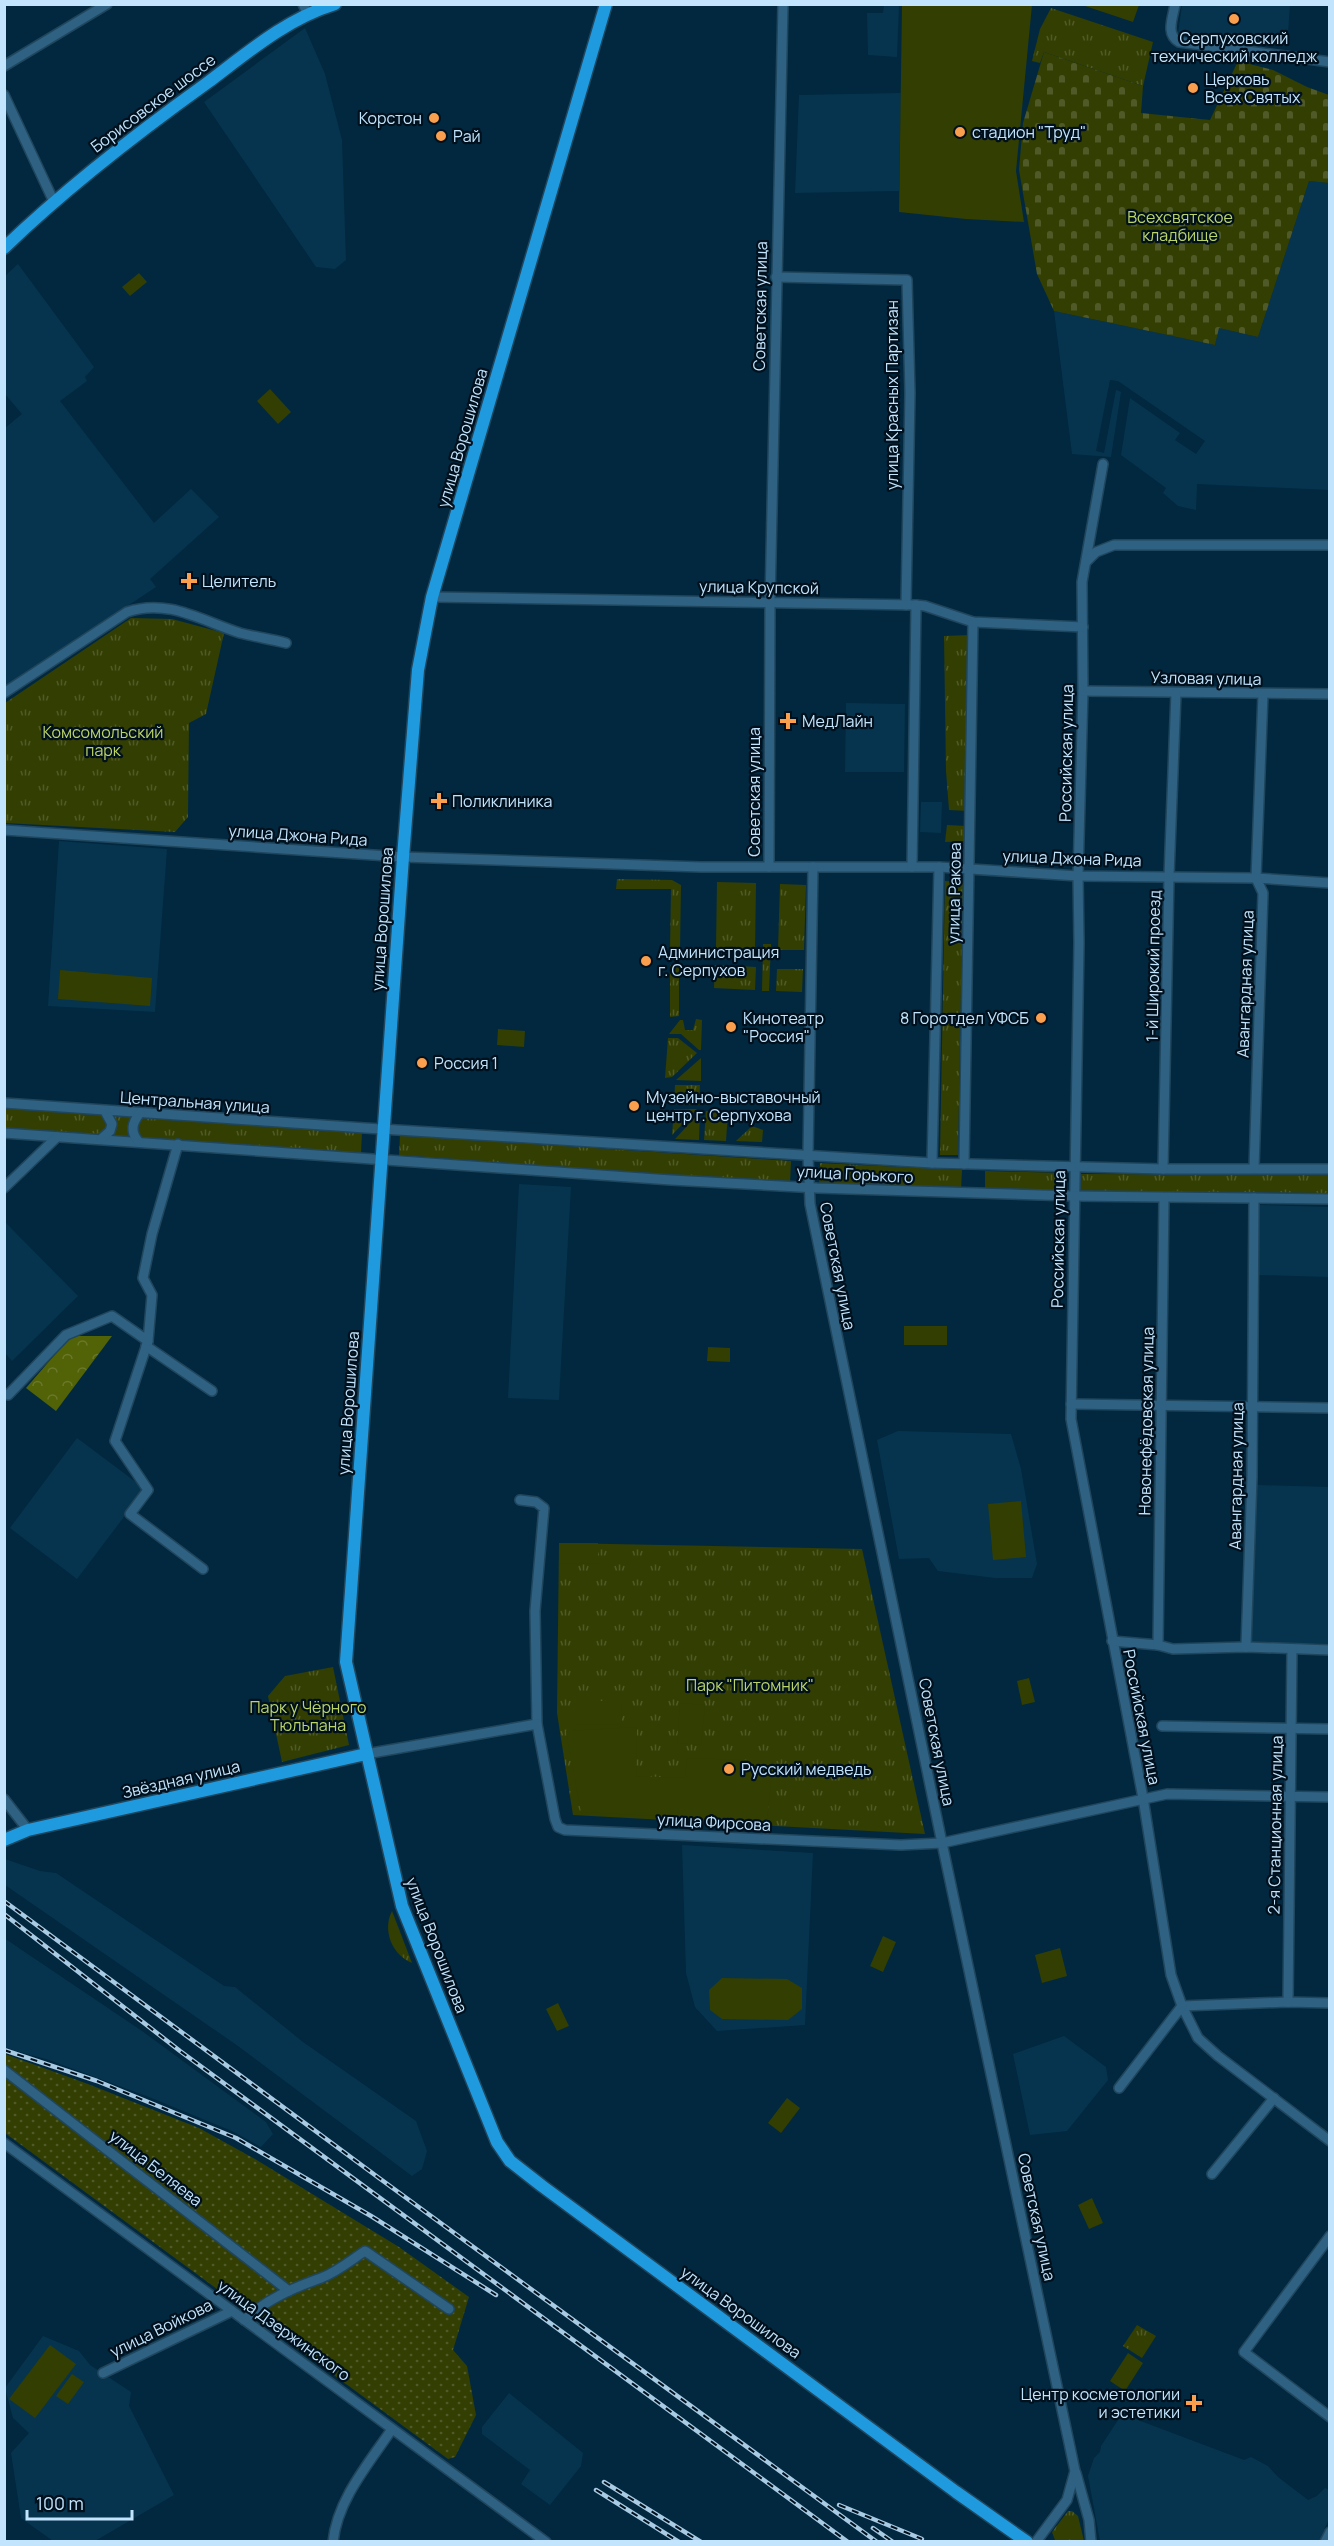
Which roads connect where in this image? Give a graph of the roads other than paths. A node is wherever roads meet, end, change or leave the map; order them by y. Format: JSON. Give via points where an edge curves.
{"nodes":[{"id":1,"x":107,"y":4,"type":"edge"},
{"id":2,"x":335,"y":4,"type":"edge"},
{"id":3,"x":606,"y":4,"type":"edge"},
{"id":4,"x":783,"y":4,"type":"edge"},
{"id":5,"x":1175,"y":4,"type":"edge"},
{"id":6,"x":305,"y":9,"type":"edge"},
{"id":7,"x":1329,"y":62,"type":"edge"},
{"id":8,"x":4,"y":66,"type":"edge"},
{"id":9,"x":4,"y":95,"type":"edge"},
{"id":10,"x":54,"y":202,"type":"junction"},
{"id":11,"x":4,"y":248,"type":"edge"},
{"id":12,"x":776,"y":277,"type":"junction"},
{"id":13,"x":1103,"y":464,"type":"dead end"},
{"id":14,"x":1329,"y":545,"type":"edge"},
{"id":15,"x":1083,"y":568,"type":"junction"},
{"id":16,"x":432,"y":597,"type":"junction"},
{"id":17,"x":770,"y":602,"type":"junction"},
{"id":18,"x":911,"y":605,"type":"junction"},
{"id":19,"x":973,"y":622,"type":"junction"},
{"id":20,"x":1083,"y":627,"type":"junction"},
{"id":21,"x":286,"y":643,"type":"dead end"},
{"id":22,"x":1083,"y":691,"type":"junction"},
{"id":23,"x":4,"y":693,"type":"edge"},
{"id":24,"x":1176,"y":693,"type":"junction"},
{"id":25,"x":1263,"y":694,"type":"junction"},
{"id":26,"x":1329,"y":694,"type":"edge"},
{"id":27,"x":4,"y":830,"type":"edge"},
{"id":28,"x":403,"y":857,"type":"junction"},
{"id":29,"x":769,"y":867,"type":"junction"},
{"id":30,"x":813,"y":867,"type":"junction"},
{"id":31,"x":912,"y":867,"type":"junction"},
{"id":32,"x":939,"y":867,"type":"junction"},
{"id":33,"x":969,"y":869,"type":"junction"},
{"id":34,"x":1078,"y":876,"type":"junction"},
{"id":35,"x":1169,"y":876,"type":"junction"},
{"id":36,"x":1256,"y":878,"type":"junction"},
{"id":37,"x":1329,"y":883,"type":"edge"},
{"id":38,"x":4,"y":1103,"type":"edge"},
{"id":39,"x":105,"y":1111,"type":"junction"},
{"id":40,"x":140,"y":1113,"type":"junction"},
{"id":41,"x":383,"y":1129,"type":"junction"},
{"id":42,"x":4,"y":1133,"type":"edge"},
{"id":43,"x":57,"y":1137,"type":"junction"},
{"id":44,"x":101,"y":1139,"type":"junction"},
{"id":45,"x":138,"y":1142,"type":"junction"},
{"id":46,"x":178,"y":1144,"type":"junction"},
{"id":47,"x":808,"y":1156,"type":"junction"},
{"id":48,"x":381,"y":1158,"type":"junction"},
{"id":49,"x":932,"y":1163,"type":"junction"},
{"id":50,"x":964,"y":1164,"type":"junction"},
{"id":51,"x":1075,"y":1167,"type":"junction"},
{"id":52,"x":1254,"y":1168,"type":"junction"},
{"id":53,"x":1163,"y":1169,"type":"junction"},
{"id":54,"x":1329,"y":1169,"type":"edge"},
{"id":55,"x":4,"y":1188,"type":"edge"},
{"id":56,"x":809,"y":1188,"type":"junction"},
{"id":57,"x":1074,"y":1196,"type":"junction"},
{"id":58,"x":1164,"y":1198,"type":"junction"},
{"id":59,"x":1254,"y":1198,"type":"junction"},
{"id":60,"x":1329,"y":1199,"type":"edge"},
{"id":61,"x":147,"y":1344,"type":"junction"},
{"id":62,"x":212,"y":1391,"type":"dead end"},
{"id":63,"x":8,"y":1395,"type":"dead end"},
{"id":64,"x":1071,"y":1404,"type":"junction"},
{"id":65,"x":1162,"y":1407,"type":"junction"},
{"id":66,"x":1253,"y":1407,"type":"junction"},
{"id":67,"x":1329,"y":1408,"type":"edge"},
{"id":68,"x":520,"y":1500,"type":"dead end"},
{"id":69,"x":203,"y":1569,"type":"dead end"},
{"id":70,"x":1112,"y":1641,"type":"junction"},
{"id":71,"x":1158,"y":1645,"type":"junction"},
{"id":72,"x":1246,"y":1647,"type":"junction"},
{"id":73,"x":1292,"y":1649,"type":"junction"},
{"id":74,"x":1329,"y":1650,"type":"edge"},
{"id":75,"x":537,"y":1724,"type":"junction"},
{"id":76,"x":1162,"y":1726,"type":"dead end"},
{"id":77,"x":1291,"y":1729,"type":"junction"},
{"id":78,"x":1329,"y":1729,"type":"edge"},
{"id":79,"x":366,"y":1754,"type":"junction"},
{"id":80,"x":1291,"y":1797,"type":"junction"},
{"id":81,"x":1329,"y":1797,"type":"edge"},
{"id":82,"x":1143,"y":1798,"type":"junction"},
{"id":83,"x":4,"y":1799,"type":"edge"},
{"id":84,"x":28,"y":1830,"type":"junction"},
{"id":85,"x":4,"y":1840,"type":"edge"},
{"id":86,"x":942,"y":1843,"type":"junction"},
{"id":87,"x":1288,"y":2002,"type":"junction"},
{"id":88,"x":1329,"y":2003,"type":"edge"},
{"id":89,"x":1182,"y":2006,"type":"junction"},
{"id":90,"x":4,"y":2070,"type":"edge"},
{"id":91,"x":1119,"y":2088,"type":"dead end"},
{"id":92,"x":1274,"y":2098,"type":"junction"},
{"id":93,"x":1329,"y":2141,"type":"edge"},
{"id":94,"x":4,"y":2143,"type":"edge"},
{"id":95,"x":1212,"y":2174,"type":"dead end"},
{"id":96,"x":1329,"y":2236,"type":"edge"},
{"id":97,"x":289,"y":2291,"type":"junction"},
{"id":98,"x":449,"y":2309,"type":"dead end"},
{"id":99,"x":232,"y":2311,"type":"junction"},
{"id":100,"x":244,"y":2320,"type":"junction"},
{"id":101,"x":103,"y":2373,"type":"dead end"},
{"id":102,"x":1329,"y":2417,"type":"edge"},
{"id":103,"x":392,"y":2429,"type":"junction"},
{"id":104,"x":1076,"y":2471,"type":"junction"},
{"id":105,"x":1060,"y":2508,"type":"junction"},
{"id":106,"x":1089,"y":2520,"type":"junction"},
{"id":107,"x":1329,"y":2532,"type":"edge"},
{"id":108,"x":333,"y":2541,"type":"edge"},
{"id":109,"x":546,"y":2541,"type":"edge"},
{"id":110,"x":1027,"y":2541,"type":"edge"},
{"id":111,"x":1036,"y":2541,"type":"edge"},
{"id":112,"x":1091,"y":2541,"type":"edge"},
{"id":113,"x":1325,"y":2541,"type":"edge"}],
"edges":[{"from":1,"to":8,"type":"street"},
{"from":2,"to":6,"type":"main road","name":"Борисовское шоссе"},
{"from":3,"to":16,"type":"main road","name":"улица Ворошилова"},
{"from":4,"to":12,"type":"street","name":"Советская улица"},
{"from":5,"to":7,"type":"street","via":[[1170,32],[1179,42]]},
{"from":6,"to":10,"type":"main road","name":"Борисовское шоссе"},
{"from":9,"to":10,"type":"street"},
{"from":10,"to":11,"type":"main road","name":"Борисовское шоссе"},
{"from":12,"to":17,"type":"street","name":"Советская улица"},
{"from":12,"to":18,"type":"street","name":"улица Красных Партизан","via":[[907,280]]},
{"from":13,"to":15,"type":"street","name":"Российская улица"},
{"from":14,"to":15,"type":"street","via":[[1114,545],[1096,552]]},
{"from":15,"to":20,"type":"street","name":"Российская улица"},
{"from":16,"to":17,"type":"street","name":"улица Крупской"},
{"from":16,"to":28,"type":"main road","name":"улица Ворошилова","via":[[418,670]]},
{"from":17,"to":18,"type":"street","name":"улица Крупской"},
{"from":17,"to":29,"type":"street","name":"Советская улица"},
{"from":18,"to":19,"type":"street","name":"улица Крупской"},
{"from":18,"to":31,"type":"street"},
{"from":19,"to":20,"type":"street","name":"улица Крупской"},
{"from":19,"to":33,"type":"street","name":"улица Ракова"},
{"from":20,"to":22,"type":"street","name":"Российская улица"},
{"from":21,"to":23,"type":"street","via":[[240,633],[175,609],[138,608]]},
{"from":22,"to":24,"type":"street","name":"Узловая улица"},
{"from":22,"to":34,"type":"street","name":"Российская улица"},
{"from":24,"to":25,"type":"street","name":"Узловая улица"},
{"from":24,"to":35,"type":"street","name":"1-й Широкий проезд"},
{"from":25,"to":26,"type":"street","name":"Узловая улица"},
{"from":25,"to":36,"type":"street","name":"Авангардная улица"},
{"from":27,"to":28,"type":"street","name":"улица Джона Рида"},
{"from":28,"to":29,"type":"street","name":"улица Джона Рида"},
{"from":28,"to":41,"type":"main road","name":"улица Ворошилова"},
{"from":29,"to":30,"type":"street","name":"Советская улица"},
{"from":30,"to":31,"type":"street","name":"улица Джона Рида"},
{"from":30,"to":47,"type":"street","name":"Советская улица"},
{"from":31,"to":32,"type":"street","name":"улица Джона Рида"},
{"from":32,"to":33,"type":"street","name":"улица Джона Рида"},
{"from":32,"to":49,"type":"street","name":"улица Ракова"},
{"from":33,"to":34,"type":"street","name":"улица Джона Рида"},
{"from":33,"to":50,"type":"street","name":"улица Ракова"},
{"from":34,"to":35,"type":"street","name":"улица Джона Рида"},
{"from":34,"to":51,"type":"street","name":"Российская улица"},
{"from":35,"to":36,"type":"street","name":"улица Джона Рида"},
{"from":35,"to":53,"type":"street","name":"1-й Широкий проезд"},
{"from":36,"to":37,"type":"street","name":"улица Джона Рида"},
{"from":36,"to":52,"type":"street","name":"Авангардная улица","via":[[1263,893]]},
{"from":38,"to":39,"type":"street","name":"Центральная улица"},
{"from":39,"to":40,"type":"street","name":"Центральная улица"},
{"from":39,"to":44,"type":"street","via":[[112,1124]]},
{"from":40,"to":41,"type":"street","name":"Центральная улица"},
{"from":40,"to":45,"type":"street","via":[[133,1126]]},
{"from":41,"to":47,"type":"street","name":"улица Горького"},
{"from":41,"to":48,"type":"main road","name":"улица Ворошилова"},
{"from":42,"to":43,"type":"street"},
{"from":43,"to":44,"type":"street"},
{"from":43,"to":55,"type":"street"},
{"from":44,"to":45,"type":"street"},
{"from":45,"to":46,"type":"street"},
{"from":46,"to":48,"type":"street"},
{"from":46,"to":61,"type":"street","via":[[143,1278],[152,1294]]},
{"from":47,"to":49,"type":"street","name":"улица Горького"},
{"from":47,"to":56,"type":"street","name":"Советская улица"},
{"from":48,"to":56,"type":"street","name":"улица Горького"},
{"from":48,"to":79,"type":"main road","name":"улица Ворошилова","via":[[346,1662]]},
{"from":49,"to":50,"type":"street","name":"улица Горького"},
{"from":50,"to":51,"type":"street","name":"улица Горького"},
{"from":51,"to":53,"type":"street","name":"улица Горького"},
{"from":51,"to":57,"type":"street","name":"Российская улица"},
{"from":52,"to":53,"type":"street","name":"улица Горького"},
{"from":52,"to":54,"type":"street","name":"улица Горького"},
{"from":56,"to":57,"type":"street","name":"улица Горького"},
{"from":56,"to":86,"type":"street","name":"Советская улица","via":[[826,1292]]},
{"from":57,"to":58,"type":"street","name":"улица Горького"},
{"from":57,"to":64,"type":"street","name":"Российская улица"},
{"from":58,"to":59,"type":"street","name":"улица Горького"},
{"from":58,"to":65,"type":"street","name":"Новонефёдовская улица"},
{"from":59,"to":60,"type":"street","name":"улица Горького"},
{"from":59,"to":66,"type":"street","name":"Авангардная улица"},
{"from":61,"to":62,"type":"street"},
{"from":61,"to":63,"type":"street","via":[[112,1316],[97,1321],[66,1335]]},
{"from":61,"to":69,"type":"street","via":[[115,1441],[148,1490],[130,1514]]},
{"from":64,"to":65,"type":"street"},
{"from":64,"to":70,"type":"street","name":"Российская улица"},
{"from":65,"to":66,"type":"street"},
{"from":65,"to":71,"type":"street","name":"Новонефёдовская улица"},
{"from":66,"to":67,"type":"street"},
{"from":66,"to":72,"type":"street","name":"Авангардная улица"},
{"from":68,"to":75,"type":"street","name":"улица Фирсова","via":[[536,1502],[543,1508],[535,1611]]},
{"from":70,"to":71,"type":"street"},
{"from":70,"to":82,"type":"street","name":"Российская улица"},
{"from":71,"to":72,"type":"street","via":[[1173,1649]]},
{"from":72,"to":73,"type":"street"},
{"from":73,"to":74,"type":"street"},
{"from":73,"to":77,"type":"street","name":"2-я Станционная улица"},
{"from":75,"to":79,"type":"street"},
{"from":75,"to":86,"type":"street","name":"улица Фирсова","via":[[555,1819],[558,1827],[565,1830],[901,1845]]},
{"from":76,"to":77,"type":"street"},
{"from":77,"to":78,"type":"street"},
{"from":77,"to":80,"type":"street","name":"2-я Станционная улица"},
{"from":79,"to":84,"type":"main road","name":"Звёздная улица"},
{"from":79,"to":110,"type":"main road","name":"улица Ворошилова","via":[[400,1900],[497,2142],[510,2162]]},
{"from":80,"to":81,"type":"street","name":"улица Фирсова"},
{"from":80,"to":82,"type":"street","name":"улица Фирсова","via":[[1167,1794]]},
{"from":80,"to":87,"type":"street","name":"2-я Станционная улица"},
{"from":82,"to":86,"type":"street","name":"улица Фирсова"},
{"from":82,"to":89,"type":"street","name":"Российская улица","via":[[1172,1975]]},
{"from":83,"to":84,"type":"street"},
{"from":84,"to":85,"type":"main road","name":"Звёздная улица"},
{"from":86,"to":104,"type":"street","name":"Советская улица"},
{"from":87,"to":88,"type":"street"},
{"from":87,"to":89,"type":"street"},
{"from":89,"to":91,"type":"street"},
{"from":89,"to":92,"type":"street","name":"Российская улица","via":[[1198,2038]]},
{"from":90,"to":97,"type":"street","name":"улица Беляева"},
{"from":92,"to":93,"type":"street","name":"Российская улица"},
{"from":92,"to":95,"type":"street"},
{"from":94,"to":99,"type":"street","name":"улица Дзержинского"},
{"from":96,"to":102,"type":"street","via":[[1245,2352]]},
{"from":97,"to":98,"type":"street","via":[[322,2278],[368,2251]]},
{"from":97,"to":100,"type":"street","via":[[259,2306]]},
{"from":99,"to":100,"type":"street","name":"улица Дзержинского"},
{"from":99,"to":101,"type":"street","name":"улица Войкова"},
{"from":100,"to":103,"type":"street","name":"улица Дзержинского"},
{"from":103,"to":108,"type":"street","via":[[338,2515]]},
{"from":103,"to":109,"type":"street","name":"улица Дзержинского"},
{"from":104,"to":105,"type":"street","via":[[1070,2494]]},
{"from":104,"to":106,"type":"street","name":"Советская улица"},
{"from":105,"to":106,"type":"street","via":[[1068,2504],[1079,2506]]},
{"from":105,"to":111,"type":"street"},
{"from":106,"to":112,"type":"street","name":"Советская улица"},
{"from":107,"to":113,"type":"street"}]}
